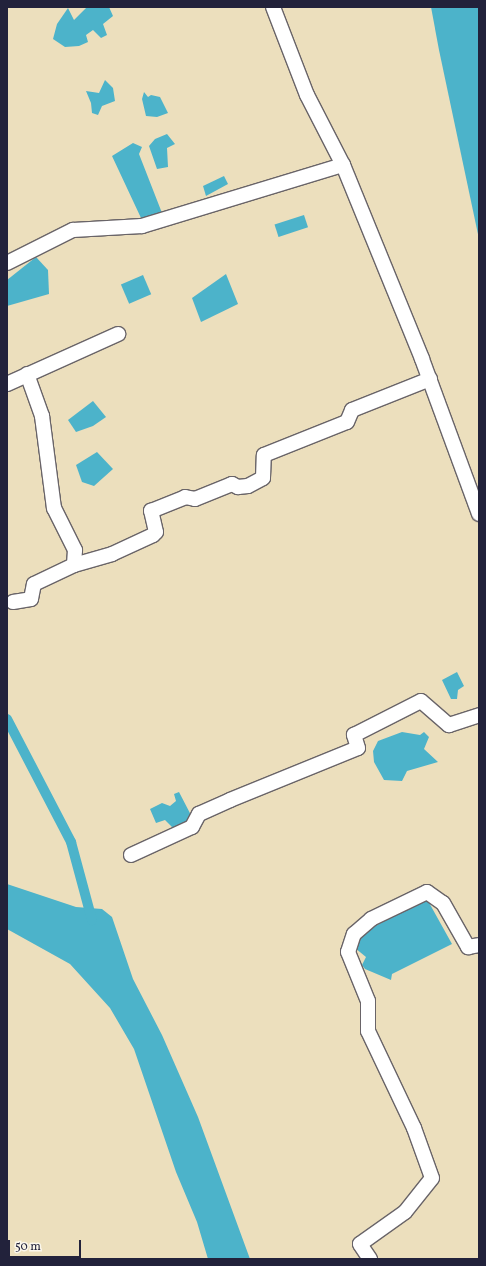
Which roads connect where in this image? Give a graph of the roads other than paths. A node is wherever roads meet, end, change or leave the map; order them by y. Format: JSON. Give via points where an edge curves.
{"nodes":[{"id":1,"x":273,"y":7,"type":"edge"},
{"id":2,"x":343,"y":165,"type":"junction"},
{"id":3,"x":7,"y":263,"type":"edge"},
{"id":4,"x":118,"y":334,"type":"dead end"},
{"id":5,"x":27,"y":374,"type":"junction"},
{"id":6,"x":430,"y":379,"type":"junction"},
{"id":7,"x":7,"y":384,"type":"edge"},
{"id":8,"x":479,"y":514,"type":"edge"},
{"id":9,"x":74,"y":565,"type":"junction"},
{"id":10,"x":13,"y":602,"type":"dead end"},
{"id":11,"x":479,"y":715,"type":"edge"},
{"id":12,"x":131,"y":855,"type":"dead end"},
{"id":13,"x":479,"y":945,"type":"edge"},
{"id":14,"x":370,"y":1259,"type":"edge"}],
"edges":[{"from":1,"to":2,"type":"street","via":[[307,95]]},
{"from":2,"to":3,"type":"street","via":[[142,226],[73,230]]},
{"from":2,"to":6,"type":"street"},
{"from":4,"to":5,"type":"street"},
{"from":5,"to":7,"type":"street"},
{"from":5,"to":9,"type":"street","via":[[42,416],[54,508],[74,550]]},
{"from":6,"to":8,"type":"street"},
{"from":6,"to":9,"type":"street","via":[[352,410],[347,422],[264,455],[264,478],[248,486],[238,487],[232,484],[195,499],[185,497],[151,511],[156,532],[153,536],[112,554]]},
{"from":9,"to":10,"type":"street","via":[[34,584],[31,599]]},
{"from":11,"to":12,"type":"street","via":[[449,725],[421,701],[354,735],[358,748],[199,814],[192,827]]},
{"from":13,"to":14,"type":"street","via":[[468,947],[443,903],[427,892],[371,919],[354,934],[348,952],[368,1001],[368,1031],[414,1128],[432,1178],[405,1212],[360,1244]]}]}
